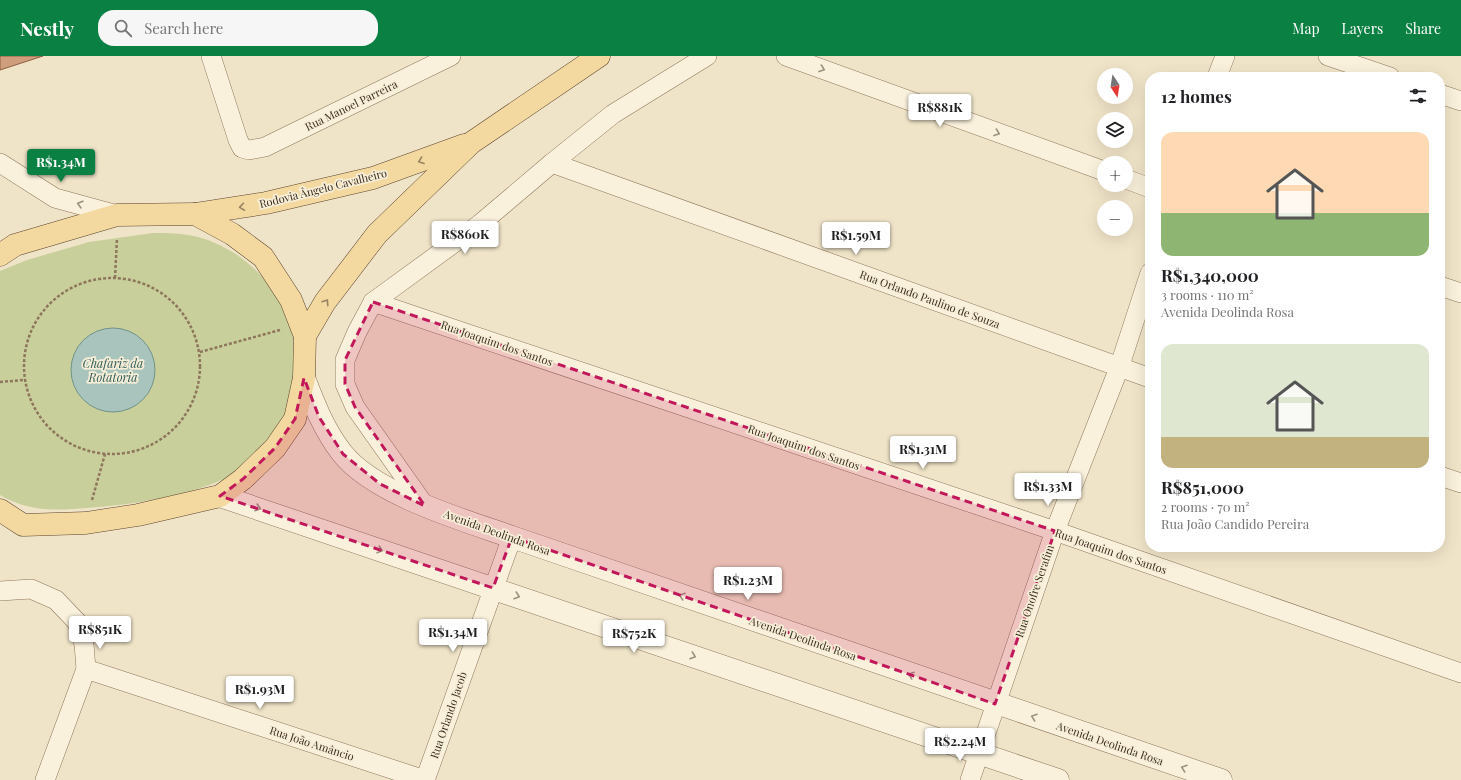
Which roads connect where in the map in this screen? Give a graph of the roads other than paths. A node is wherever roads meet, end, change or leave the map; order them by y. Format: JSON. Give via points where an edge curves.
{"nodes":[{"id":1,"x":211,"y":56,"type":"edge"},
{"id":2,"x":451,"y":56,"type":"edge"},
{"id":3,"x":600,"y":56,"type":"edge"},
{"id":4,"x":707,"y":56,"type":"edge"},
{"id":5,"x":786,"y":56,"type":"edge"},
{"id":6,"x":1225,"y":56,"type":"edge"},
{"id":7,"x":1328,"y":56,"type":"edge"},
{"id":8,"x":1219,"y":72,"type":"edge"},
{"id":9,"x":1375,"y":72,"type":"edge"},
{"id":10,"x":1445,"y":96,"type":"edge"},
{"id":11,"x":1461,"y":101,"type":"edge"},
{"id":12,"x":471,"y":143,"type":"junction"},
{"id":13,"x":0,"y":163,"type":"edge"},
{"id":14,"x":552,"y":163,"type":"junction"},
{"id":15,"x":1097,"y":168,"type":"edge"},
{"id":16,"x":1133,"y":182,"type":"edge"},
{"id":17,"x":1145,"y":186,"type":"edge"},
{"id":18,"x":195,"y":214,"type":"junction"},
{"id":19,"x":118,"y":215,"type":"junction"},
{"id":20,"x":0,"y":256,"type":"edge"},
{"id":21,"x":1145,"y":288,"type":"edge"},
{"id":22,"x":1445,"y":288,"type":"edge"},
{"id":23,"x":1461,"y":293,"type":"edge"},
{"id":24,"x":373,"y":302,"type":"junction"},
{"id":25,"x":303,"y":330,"type":"junction"},
{"id":26,"x":1119,"y":368,"type":"junction"},
{"id":27,"x":1145,"y":376,"type":"edge"},
{"id":28,"x":304,"y":378,"type":"junction"},
{"id":29,"x":1445,"y":478,"type":"edge"},
{"id":30,"x":1461,"y":483,"type":"edge"},
{"id":31,"x":220,"y":496,"type":"junction"},
{"id":32,"x":426,"y":506,"type":"junction"},
{"id":33,"x":0,"y":510,"type":"edge"},
{"id":34,"x":23,"y":525,"type":"junction"},
{"id":35,"x":0,"y":531,"type":"edge"},
{"id":36,"x":1055,"y":531,"type":"junction"},
{"id":37,"x":512,"y":537,"type":"junction"},
{"id":38,"x":493,"y":588,"type":"junction"},
{"id":39,"x":0,"y":591,"type":"edge"},
{"id":40,"x":86,"y":669,"type":"junction"},
{"id":41,"x":1461,"y":673,"type":"edge"},
{"id":42,"x":995,"y":704,"type":"junction"},
{"id":43,"x":980,"y":753,"type":"junction"},
{"id":44,"x":45,"y":780,"type":"edge"},
{"id":45,"x":425,"y":780,"type":"edge"},
{"id":46,"x":970,"y":780,"type":"edge"},
{"id":47,"x":1058,"y":780,"type":"edge"},
{"id":48,"x":1221,"y":780,"type":"edge"}],
"edges":[{"from":1,"to":2,"type":"street","name":"Rua Manoel Parreira","via":[[238,140],[242,148],[249,150],[265,148]]},
{"from":3,"to":12,"type":"main road","name":"Rodovia Ângelo Cavalheiro"},
{"from":4,"to":14,"type":"street","via":[[613,114]]},
{"from":5,"to":15,"type":"street","one_way":true},
{"from":6,"to":8,"type":"street"},
{"from":7,"to":9,"type":"street"},
{"from":10,"to":11,"type":"street"},
{"from":12,"to":18,"type":"main road","name":"Rodovia Ângelo Cavalheiro","one_way":true,"via":[[373,178],[266,203]]},
{"from":25,"to":12,"type":"main road","name":"Rodovia Ângelo Cavalheiro","one_way":true,"via":[[377,234]]},
{"from":19,"to":13,"type":"street","one_way":true,"via":[[56,198]]},
{"from":14,"to":24,"type":"street","via":[[480,224]]},
{"from":14,"to":26,"type":"street","name":"Rua Orlando Paulino de Souza"},
{"from":16,"to":17,"type":"street"},
{"from":18,"to":19,"type":"main road","name":"Rodovia Ângelo Cavalheiro"},
{"from":18,"to":25,"type":"main road","via":[[232,234],[263,258],[291,300]]},
{"from":19,"to":20,"type":"main road","name":"Rodovia Ângelo Cavalheiro","via":[[16,245]]},
{"from":21,"to":26,"type":"street","name":"Rua Onofre Serafim"},
{"from":22,"to":23,"type":"street"},
{"from":24,"to":32,"type":"street","via":[[345,360],[345,384],[355,408]]},
{"from":24,"to":36,"type":"street","name":"Rua Joaquim dos Santos"},
{"from":25,"to":28,"type":"main road"},
{"from":26,"to":27,"type":"street","name":"Rua Orlando Paulino de Souza"},
{"from":26,"to":36,"type":"street","name":"Rua Onofre Serafim"},
{"from":28,"to":31,"type":"main road","via":[[296,419],[280,442],[243,479]]},
{"from":28,"to":32,"type":"street","name":"Avenida Deolinda Rosa","via":[[319,417],[343,454],[380,484]]},
{"from":29,"to":30,"type":"street"},
{"from":31,"to":34,"type":"main road","via":[[138,515],[86,523]]},
{"from":31,"to":38,"type":"street","one_way":true},
{"from":32,"to":37,"type":"street","name":"Avenida Deolinda Rosa"},
{"from":33,"to":34,"type":"main road"},
{"from":34,"to":35,"type":"main road"},
{"from":36,"to":41,"type":"street","name":"Rua Joaquim dos Santos"},
{"from":36,"to":42,"type":"street","name":"Rua Onofre Serafim"},
{"from":37,"to":38,"type":"street","name":"Rua Orlando Jacob"},
{"from":42,"to":37,"type":"street","name":"Avenida Deolinda Rosa","one_way":true},
{"from":38,"to":43,"type":"street","one_way":true},
{"from":38,"to":45,"type":"street","name":"Rua Orlando Jacob"},
{"from":39,"to":40,"type":"street","via":[[31,589],[56,600],[77,622],[84,644]]},
{"from":40,"to":44,"type":"street"},
{"from":40,"to":45,"type":"street","name":"Rua João Amâncio"},
{"from":42,"to":43,"type":"street","name":"Rua Onofre Serafim"},
{"from":48,"to":42,"type":"street","name":"Avenida Deolinda Rosa","one_way":true},
{"from":43,"to":46,"type":"street","name":"Rua Onofre Serafim"},
{"from":43,"to":47,"type":"street"}]}
